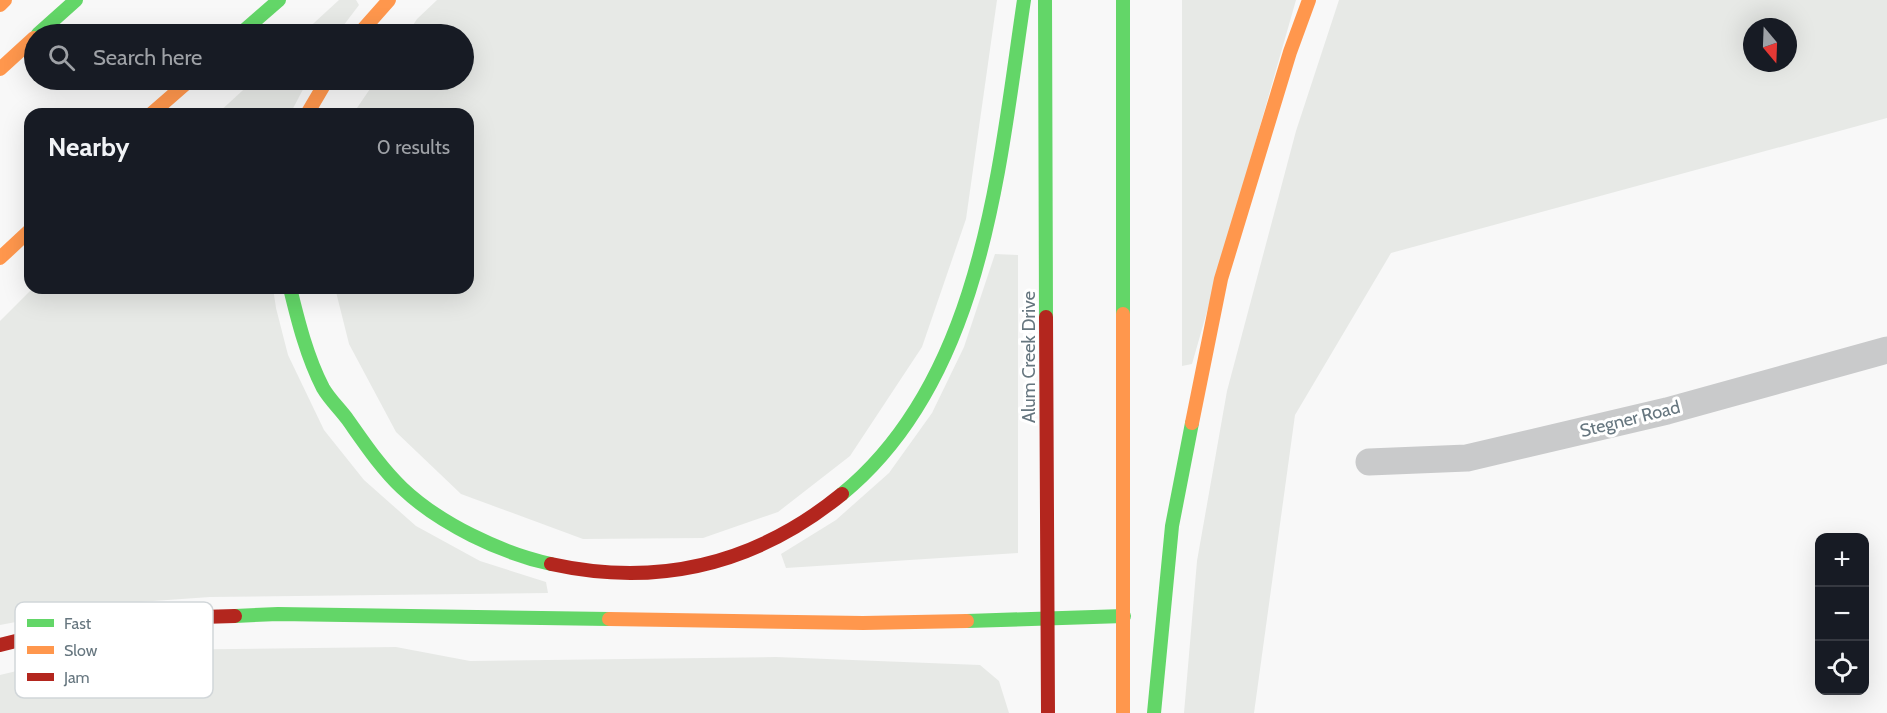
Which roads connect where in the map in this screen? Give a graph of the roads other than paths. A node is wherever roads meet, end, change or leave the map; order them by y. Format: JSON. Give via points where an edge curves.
{"nodes":[{"id":1,"x":5,"y":0,"type":"edge"},
{"id":2,"x":76,"y":0,"type":"edge"},
{"id":3,"x":279,"y":0,"type":"edge"},
{"id":4,"x":389,"y":0,"type":"edge"},
{"id":5,"x":1024,"y":0,"type":"edge"},
{"id":6,"x":1045,"y":0,"type":"edge"},
{"id":7,"x":1123,"y":0,"type":"edge"},
{"id":8,"x":1309,"y":0,"type":"edge"},
{"id":9,"x":0,"y":5,"type":"edge"},
{"id":10,"x":49,"y":24,"type":"edge"},
{"id":11,"x":251,"y":24,"type":"edge"},
{"id":12,"x":368,"y":24,"type":"edge"},
{"id":13,"x":24,"y":47,"type":"edge"},
{"id":14,"x":0,"y":69,"type":"edge"},
{"id":15,"x":179,"y":90,"type":"edge"},
{"id":16,"x":321,"y":90,"type":"edge"},
{"id":17,"x":159,"y":108,"type":"edge"},
{"id":18,"x":311,"y":108,"type":"edge"},
{"id":19,"x":24,"y":236,"type":"edge"},
{"id":20,"x":0,"y":258,"type":"edge"},
{"id":21,"x":291,"y":294,"type":"edge"},
{"id":22,"x":1887,"y":350,"type":"edge"},
{"id":23,"x":1369,"y":462,"type":"dead end"},
{"id":24,"x":213,"y":616,"type":"edge"},
{"id":25,"x":1124,"y":616,"type":"junction"},
{"id":26,"x":1048,"y":620,"type":"junction"},
{"id":27,"x":15,"y":641,"type":"edge"},
{"id":28,"x":0,"y":645,"type":"edge"},
{"id":29,"x":1048,"y":713,"type":"edge"},
{"id":30,"x":1124,"y":713,"type":"edge"},
{"id":31,"x":1154,"y":713,"type":"edge"}],
"edges":[{"from":1,"to":9,"type":"main road"},
{"from":2,"to":10,"type":"main road"},
{"from":3,"to":11,"type":"main road"},
{"from":4,"to":12,"type":"main road"},
{"from":5,"to":21,"type":"main road","via":[[995,189],[981,251],[961,313],[921,402],[865,475],[793,529],[735,557],[681,570],[631,574],[581,571],[508,551],[448,521],[412,497],[381,468],[324,388],[297,320]]},
{"from":6,"to":26,"type":"main road","name":"Alum Creek Drive"},
{"from":7,"to":25,"type":"main road"},
{"from":8,"to":31,"type":"main road","via":[[1221,279],[1172,526]]},
{"from":13,"to":14,"type":"main road"},
{"from":15,"to":17,"type":"main road"},
{"from":16,"to":18,"type":"main road"},
{"from":19,"to":20,"type":"main road"},
{"from":22,"to":23,"type":"street","name":"Stegner Road","via":[[1667,411],[1467,458]]},
{"from":24,"to":26,"type":"main road","via":[[278,614],[863,623]]},
{"from":25,"to":26,"type":"main road"},
{"from":25,"to":30,"type":"main road"},
{"from":26,"to":29,"type":"main road","name":"Alum Creek Drive"},
{"from":27,"to":28,"type":"main road"}]}
